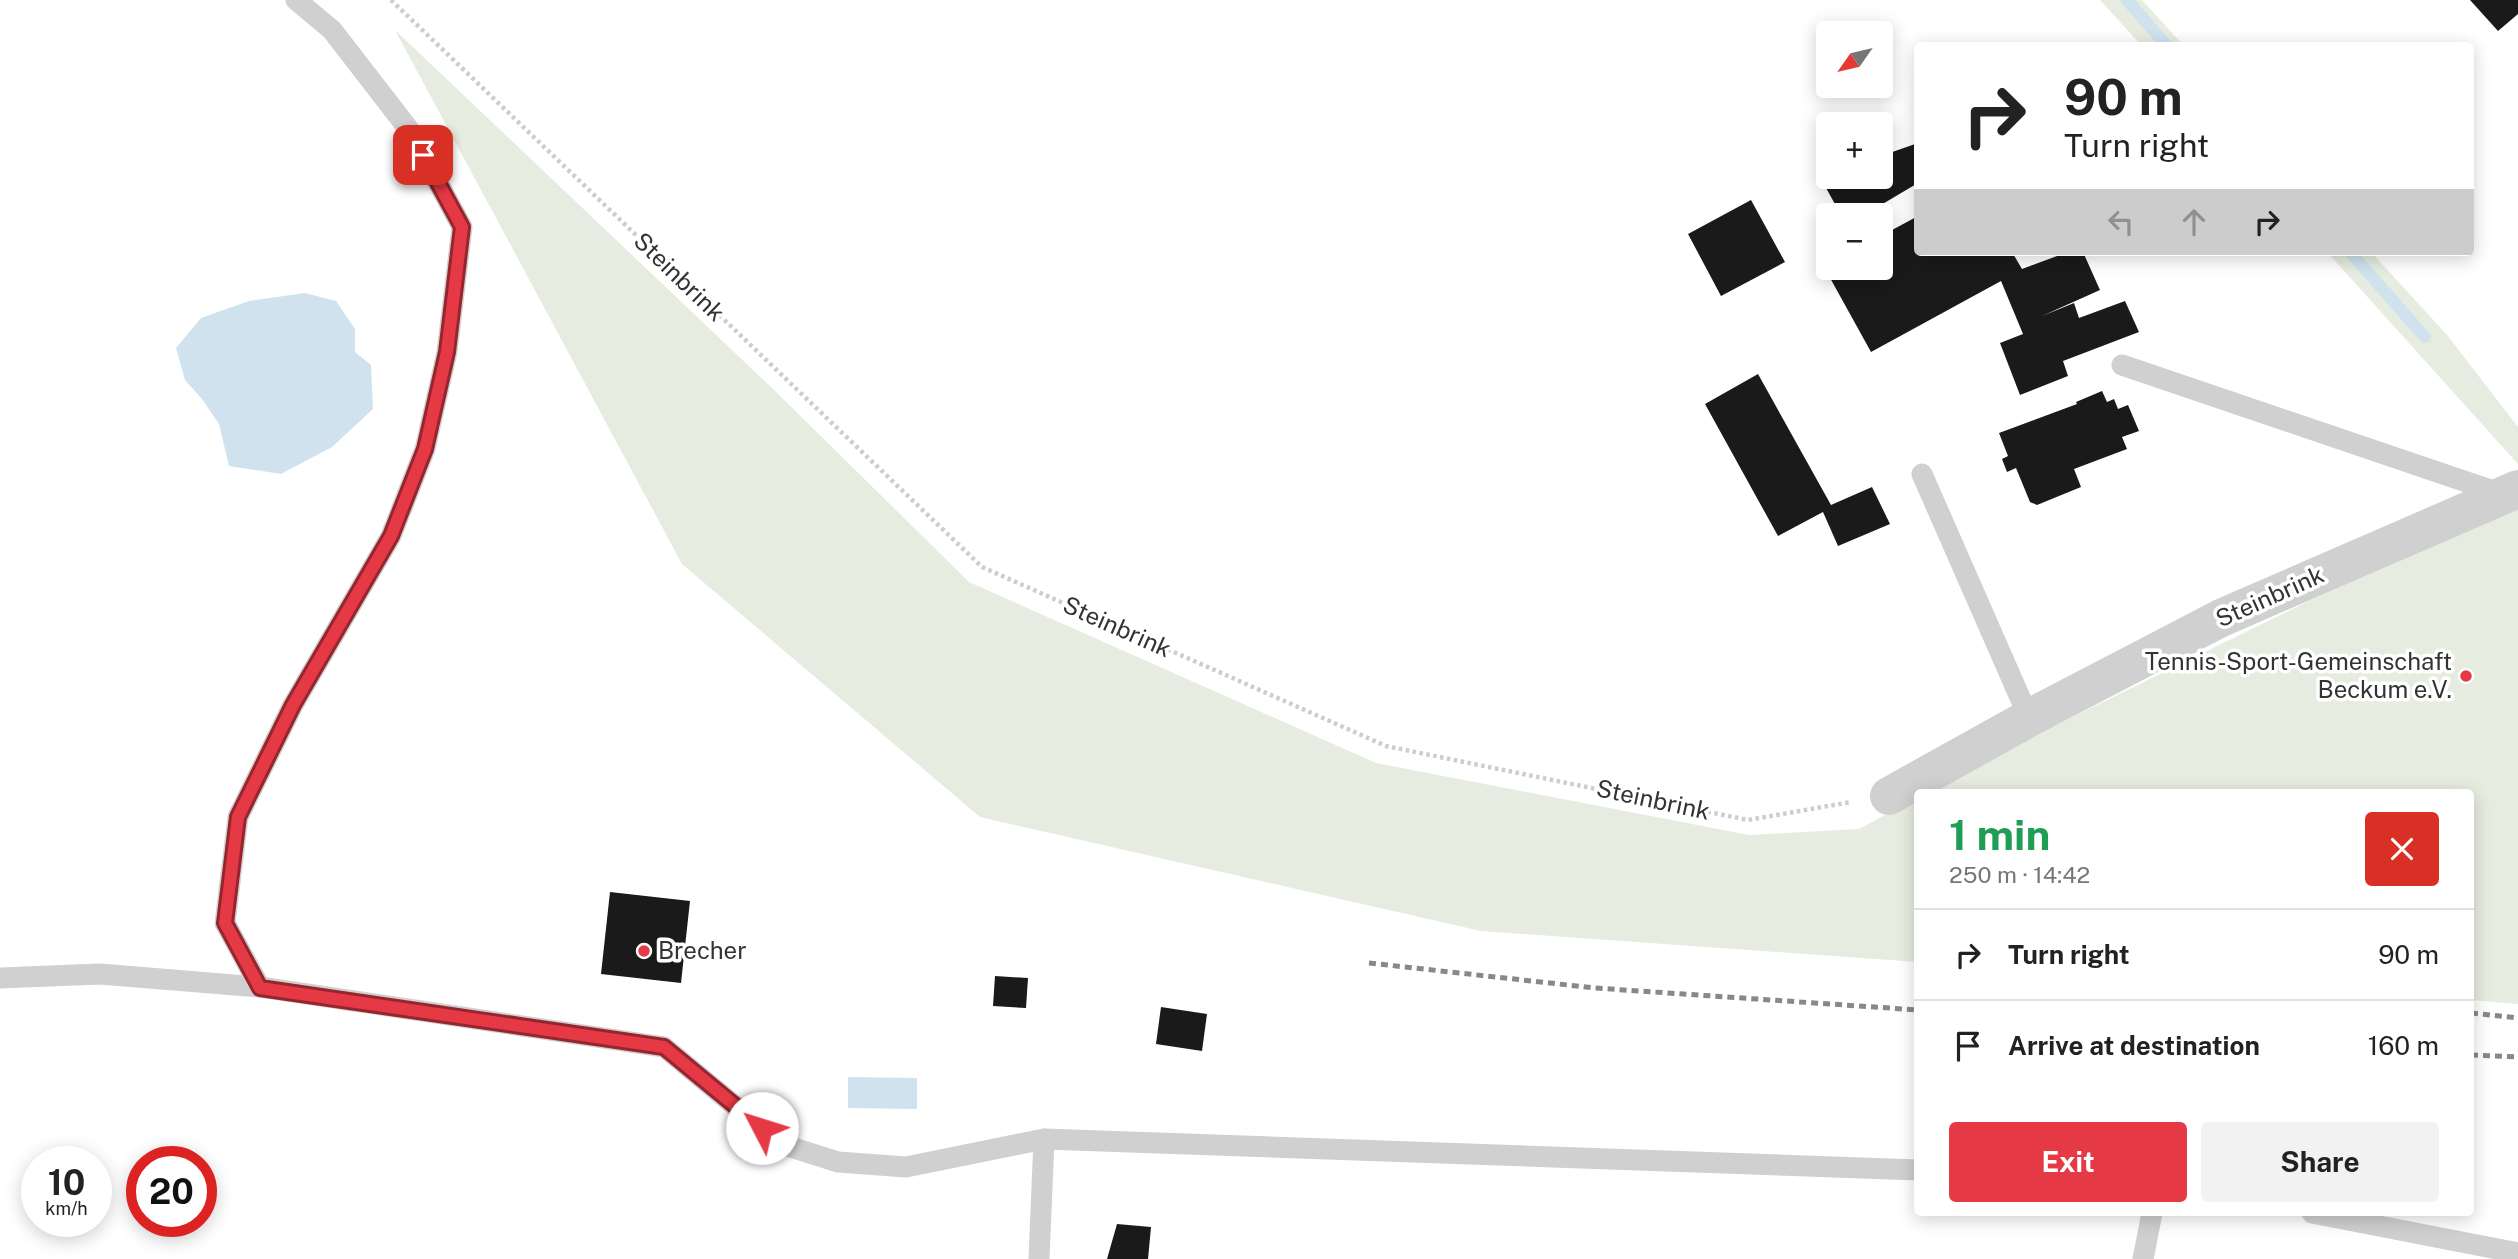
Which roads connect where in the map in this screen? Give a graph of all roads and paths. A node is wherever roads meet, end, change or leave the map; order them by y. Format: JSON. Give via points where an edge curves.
{"nodes":[{"id":1,"x":296,"y":0,"type":"edge"},
{"id":2,"x":391,"y":0,"type":"edge"},
{"id":3,"x":2122,"y":365,"type":"dead end"},
{"id":4,"x":1922,"y":474,"type":"dead end"},
{"id":5,"x":2511,"y":492,"type":"edge"},
{"id":6,"x":2028,"y":718,"type":"junction"},
{"id":7,"x":1889,"y":796,"type":"joint"},
{"id":8,"x":0,"y":978,"type":"edge"},
{"id":9,"x":260,"y":988,"type":"junction"},
{"id":10,"x":1044,"y":1139,"type":"junction"},
{"id":11,"x":1914,"y":1170,"type":"edge"},
{"id":12,"x":2151,"y":1216,"type":"edge"},
{"id":13,"x":2327,"y":1216,"type":"edge"},
{"id":14,"x":2518,"y":1253,"type":"edge"},
{"id":15,"x":1039,"y":1259,"type":"edge"},
{"id":16,"x":2143,"y":1259,"type":"edge"}],
"edges":[{"from":1,"to":9,"type":"lane","via":[[332,30],[410,131],[462,227],[447,352],[425,449],[391,536],[293,705],[238,817],[225,923]]},
{"from":2,"to":7,"type":"path","name":"Steinbrink","via":[[982,567],[1386,746],[1748,820]]},
{"from":3,"to":5,"type":"lane"},
{"from":4,"to":6,"type":"lane"},
{"from":5,"to":6,"type":"street","name":"Steinbrink","via":[[2221,618]]},
{"from":6,"to":7,"type":"street","name":"Steinbrink"},
{"from":8,"to":9,"type":"lane","via":[[100,974]]},
{"from":9,"to":10,"type":"lane","via":[[664,1047],[781,1144],[838,1162],[906,1167]]},
{"from":10,"to":11,"type":"lane"},
{"from":10,"to":15,"type":"lane"},
{"from":12,"to":16,"type":"lane"},
{"from":13,"to":14,"type":"lane"}]}
